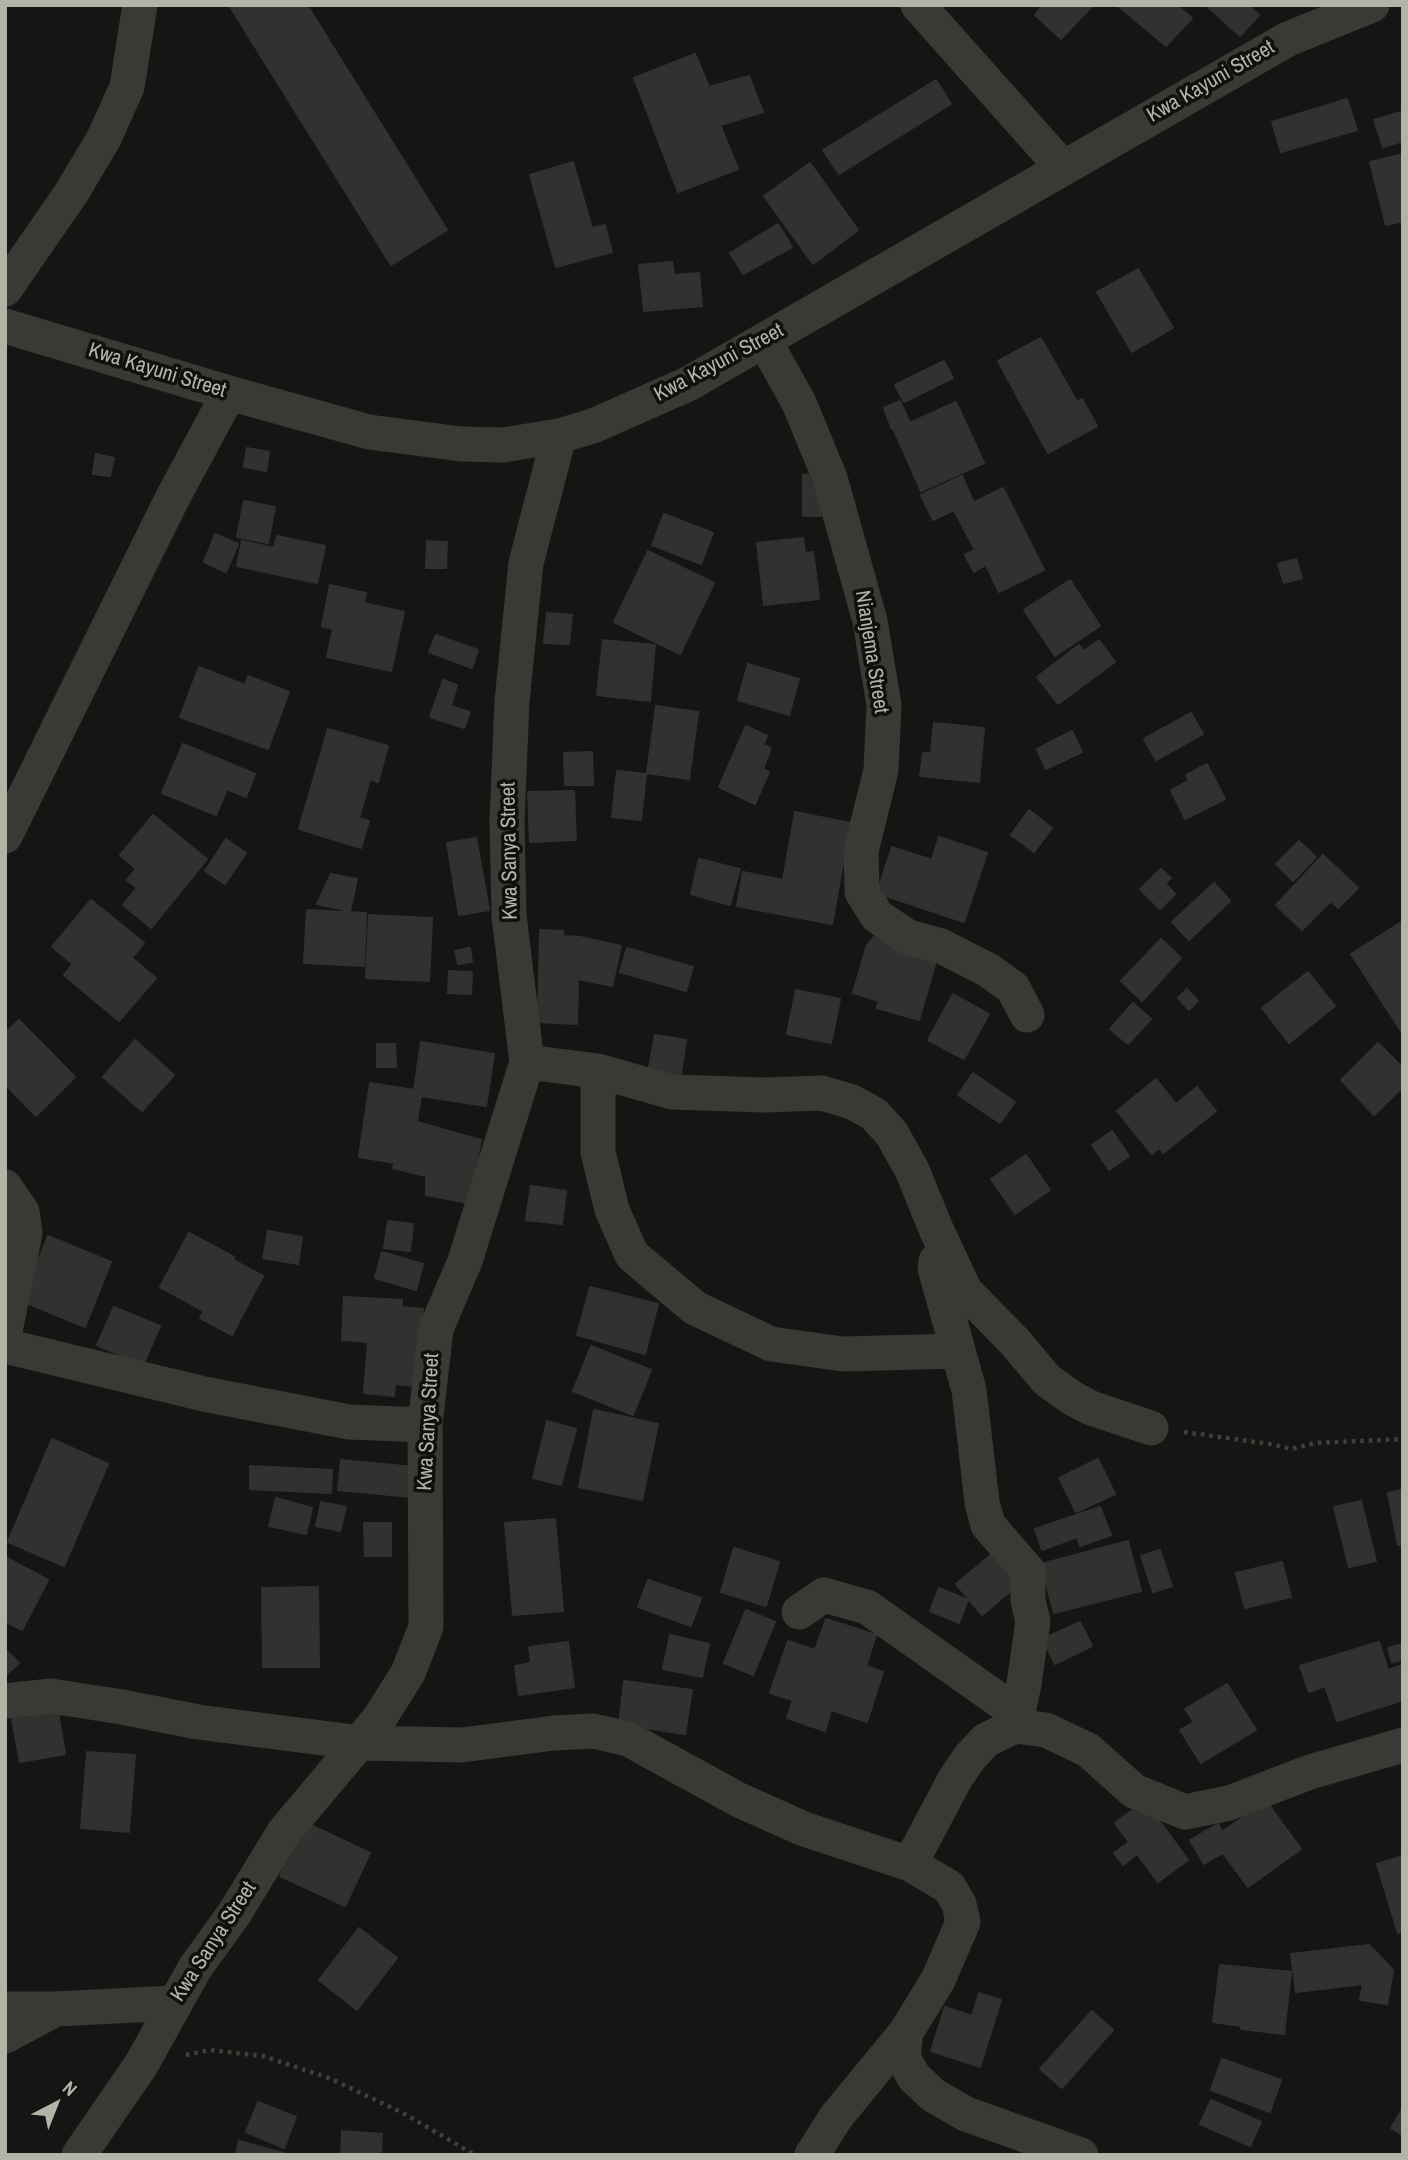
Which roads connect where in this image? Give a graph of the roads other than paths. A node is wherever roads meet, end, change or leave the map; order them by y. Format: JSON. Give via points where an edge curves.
{"nodes":[{"id":1,"x":140,"y":5,"type":"edge"},
{"id":2,"x":918,"y":5,"type":"edge"},
{"id":3,"x":1372,"y":5,"type":"edge"},
{"id":4,"x":1063,"y":168,"type":"junction"},
{"id":5,"x":5,"y":289,"type":"edge"},
{"id":6,"x":5,"y":326,"type":"edge"},
{"id":7,"x":764,"y":340,"type":"junction"},
{"id":8,"x":229,"y":393,"type":"junction"},
{"id":9,"x":559,"y":436,"type":"junction"},
{"id":10,"x":5,"y":836,"type":"edge"},
{"id":11,"x":1027,"y":1015,"type":"dead end"},
{"id":12,"x":527,"y":1062,"type":"junction"},
{"id":13,"x":598,"y":1071,"type":"junction"},
{"id":14,"x":5,"y":1187,"type":"edge"},
{"id":15,"x":936,"y":1229,"type":"junction"},
{"id":16,"x":5,"y":1331,"type":"edge"},
{"id":17,"x":5,"y":1346,"type":"edge"},
{"id":18,"x":958,"y":1351,"type":"junction"},
{"id":19,"x":425,"y":1425,"type":"junction"},
{"id":20,"x":1152,"y":1428,"type":"road end"},
{"id":21,"x":799,"y":1612,"type":"dead end"},
{"id":22,"x":5,"y":1700,"type":"edge"},
{"id":23,"x":1016,"y":1719,"type":"junction"},
{"id":24,"x":361,"y":1743,"type":"junction"},
{"id":25,"x":1403,"y":1745,"type":"edge"},
{"id":26,"x":910,"y":1864,"type":"junction"},
{"id":27,"x":174,"y":2003,"type":"junction"},
{"id":28,"x":5,"y":2009,"type":"edge"},
{"id":29,"x":55,"y":2009,"type":"junction"},
{"id":30,"x":906,"y":2032,"type":"junction"},
{"id":31,"x":5,"y":2036,"type":"edge"},
{"id":32,"x":88,"y":2150,"type":"edge"},
{"id":33,"x":812,"y":2155,"type":"edge"},
{"id":34,"x":1081,"y":2155,"type":"edge"}],
"edges":[{"from":1,"to":5,"type":"street","via":[[127,87],[104,138]]},
{"from":2,"to":4,"type":"street"},
{"from":3,"to":4,"type":"street","name":"Kwa Kayuni Street","via":[[1288,39]]},
{"from":4,"to":7,"type":"street","name":"Kwa Kayuni Street"},
{"from":6,"to":8,"type":"street","name":"Kwa Kayuni Street"},
{"from":7,"to":9,"type":"street","name":"Kwa Kayuni Street","via":[[688,384]]},
{"from":7,"to":11,"type":"street","name":"Nianjema Street","via":[[799,403],[830,478],[870,621],[884,705],[881,769],[860,850],[862,892],[877,916],[908,937],[941,946],[1013,988]]},
{"from":8,"to":9,"type":"street","name":"Kwa Kayuni Street","via":[[369,432],[461,444],[503,445]]},
{"from":8,"to":10,"type":"street"},
{"from":9,"to":12,"type":"street","name":"Kwa Sanya Street","via":[[526,563],[512,701],[509,916]]},
{"from":12,"to":13,"type":"street"},
{"from":12,"to":19,"type":"street","name":"Kwa Sanya Street","via":[[465,1261],[436,1328]]},
{"from":13,"to":15,"type":"street","via":[[672,1092],[822,1093],[852,1102],[874,1114],[892,1133]]},
{"from":13,"to":18,"type":"street","via":[[598,1152],[612,1210],[632,1255],[695,1308],[771,1344],[843,1354]]},
{"from":14,"to":16,"type":"street","via":[[22,1212],[25,1233]]},
{"from":15,"to":18,"type":"street","via":[[936,1268]]},
{"from":15,"to":20,"type":"street","via":[[965,1291],[1047,1380],[1091,1408]]},
{"from":17,"to":19,"type":"street","via":[[204,1394],[349,1422]]},
{"from":18,"to":23,"type":"street","via":[[970,1390],[988,1525],[1028,1571],[1033,1621]]},
{"from":19,"to":24,"type":"street","name":"Kwa Sanya Street","via":[[426,1627],[408,1673]]},
{"from":21,"to":23,"type":"street","via":[[824,1595],[867,1607]]},
{"from":22,"to":24,"type":"street","via":[[51,1696],[198,1723]]},
{"from":23,"to":25,"type":"street","via":[[1088,1750],[1134,1791],[1185,1811],[1229,1803],[1310,1772]]},
{"from":23,"to":26,"type":"street","via":[[971,1757]]},
{"from":24,"to":26,"type":"street","via":[[462,1745],[593,1731],[628,1739],[739,1800],[804,1829]]},
{"from":24,"to":27,"type":"street","name":"Kwa Sanya Street","via":[[284,1832]]},
{"from":26,"to":30,"type":"street","via":[[949,1887],[963,1923],[939,1980]]},
{"from":27,"to":29,"type":"street"},
{"from":27,"to":32,"type":"street","name":"Kwa Sanya Street"},
{"from":28,"to":29,"type":"street"},
{"from":29,"to":31,"type":"street"},
{"from":30,"to":33,"type":"street","via":[[836,2117]]},
{"from":30,"to":34,"type":"street","via":[[903,2058],[933,2095],[966,2114]]}]}
